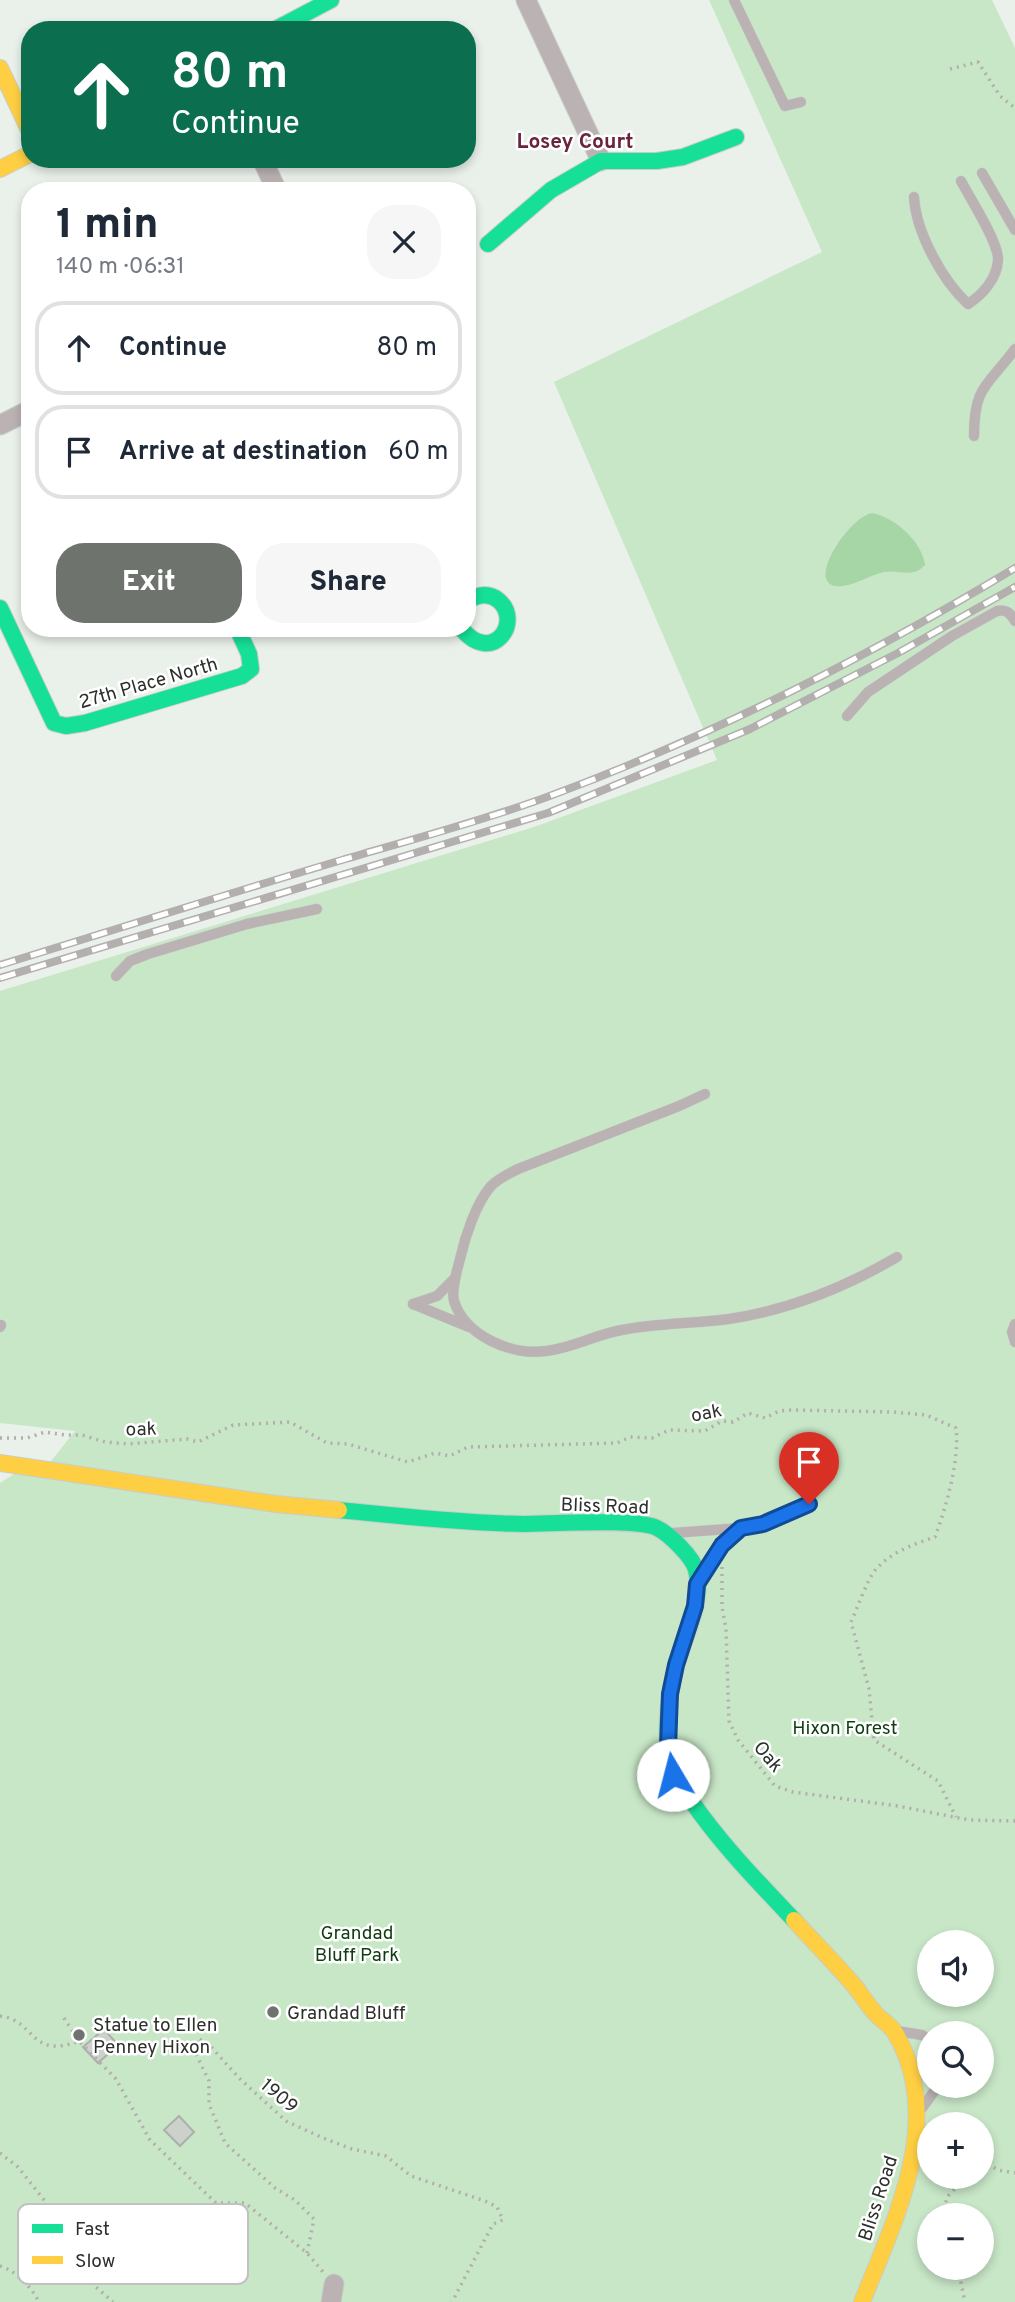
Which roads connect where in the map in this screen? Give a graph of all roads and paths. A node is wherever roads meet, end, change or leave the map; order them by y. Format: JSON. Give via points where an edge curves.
{"nodes":[{"id":1,"x":331,"y":0,"type":"edge"},
{"id":2,"x":526,"y":0,"type":"edge"},
{"id":3,"x":734,"y":0,"type":"edge"},
{"id":4,"x":291,"y":21,"type":"edge"},
{"id":5,"x":0,"y":68,"type":"edge"},
{"id":6,"x":950,"y":69,"type":"dead end"},
{"id":7,"x":801,"y":103,"type":"dead end"},
{"id":8,"x":1015,"y":108,"type":"edge"},
{"id":9,"x":21,"y":113,"type":"edge"},
{"id":10,"x":736,"y":136,"type":"dead end"},
{"id":11,"x":21,"y":158,"type":"edge"},
{"id":12,"x":601,"y":161,"type":"junction"},
{"id":13,"x":0,"y":169,"type":"edge"},
{"id":14,"x":982,"y":173,"type":"dead end"},
{"id":15,"x":961,"y":181,"type":"dead end"},
{"id":16,"x":914,"y":197,"type":"dead end"},
{"id":17,"x":1015,"y":230,"type":"edge"},
{"id":18,"x":488,"y":244,"type":"dead end"},
{"id":19,"x":1015,"y":349,"type":"edge"},
{"id":20,"x":21,"y":414,"type":"edge"},
{"id":21,"x":0,"y":425,"type":"edge"},
{"id":22,"x":974,"y":436,"type":"dead end"},
{"id":23,"x":476,"y":595,"type":"edge"},
{"id":24,"x":0,"y":608,"type":"edge"},
{"id":25,"x":1015,"y":621,"type":"edge"},
{"id":26,"x":241,"y":637,"type":"edge"},
{"id":27,"x":467,"y":637,"type":"edge"},
{"id":28,"x":847,"y":716,"type":"dead end"},
{"id":29,"x":317,"y":909,"type":"dead end"},
{"id":30,"x":116,"y":976,"type":"dead end"},
{"id":31,"x":705,"y":1094,"type":"dead end"},
{"id":32,"x":897,"y":1257,"type":"dead end"},
{"id":33,"x":455,"y":1278,"type":"junction"},
{"id":34,"x":1015,"y":1324,"type":"edge"},
{"id":35,"x":473,"y":1329,"type":"junction"},
{"id":36,"x":1015,"y":1342,"type":"edge"},
{"id":37,"x":0,"y":1437,"type":"edge"},
{"id":38,"x":0,"y":1463,"type":"edge"},
{"id":39,"x":809,"y":1504,"type":"dead end"},
{"id":40,"x":741,"y":1528,"type":"junction"},
{"id":41,"x":666,"y":1533,"type":"junction"},
{"id":42,"x":721,"y":1547,"type":"junction"},
{"id":43,"x":697,"y":1584,"type":"junction"},
{"id":44,"x":956,"y":1817,"type":"junction"},
{"id":45,"x":1015,"y":1821,"type":"edge"},
{"id":46,"x":0,"y":2016,"type":"edge"},
{"id":47,"x":64,"y":2018,"type":"dead end"},
{"id":48,"x":892,"y":2030,"type":"junction"},
{"id":49,"x":917,"y":2034,"type":"edge"},
{"id":50,"x":79,"y":2041,"type":"junction"},
{"id":51,"x":917,"y":2114,"type":"joint"},
{"id":52,"x":0,"y":2153,"type":"edge"},
{"id":53,"x":994,"y":2168,"type":"edge"},
{"id":54,"x":1015,"y":2173,"type":"edge"},
{"id":55,"x":47,"y":2204,"type":"edge"},
{"id":56,"x":247,"y":2204,"type":"edge"},
{"id":57,"x":248,"y":2205,"type":"edge"},
{"id":58,"x":307,"y":2253,"type":"junction"},
{"id":59,"x":0,"y":2266,"type":"edge"},
{"id":60,"x":18,"y":2278,"type":"edge"},
{"id":61,"x":960,"y":2280,"type":"edge"},
{"id":62,"x":25,"y":2284,"type":"edge"},
{"id":63,"x":93,"y":2284,"type":"edge"},
{"id":64,"x":333,"y":2293,"type":"edge"},
{"id":65,"x":39,"y":2302,"type":"edge"},
{"id":66,"x":113,"y":2302,"type":"edge"},
{"id":67,"x":452,"y":2302,"type":"edge"},
{"id":68,"x":862,"y":2302,"type":"edge"},
{"id":69,"x":965,"y":2302,"type":"edge"}],
"edges":[{"from":1,"to":4,"type":"street"},
{"from":2,"to":12,"type":"street"},
{"from":3,"to":7,"type":"lane","via":[[785,106]]},
{"from":5,"to":9,"type":"street"},
{"from":6,"to":8,"type":"path","via":[[978,62],[1000,96]]},
{"from":10,"to":12,"type":"street","via":[[683,157]]},
{"from":11,"to":13,"type":"street"},
{"from":12,"to":18,"type":"street","via":[[551,190]]},
{"from":14,"to":17,"type":"lane"},
{"from":15,"to":16,"type":"lane","via":[[984,220],[998,259],[982,295],[968,304],[954,291],[922,233]]},
{"from":19,"to":22,"type":"lane","via":[[978,396]]},
{"from":20,"to":21,"type":"street"},
{"from":23,"to":27,"type":"street","via":[[496,598],[507,610],[507,626],[498,640],[483,644]]},
{"from":24,"to":26,"type":"street","name":"27th Place North","via":[[54,723],[66,726],[242,676],[251,668]]},
{"from":25,"to":28,"type":"lane","via":[[1004,610],[952,636],[868,692]]},
{"from":29,"to":30,"type":"lane","via":[[148,954],[130,961]]},
{"from":31,"to":33,"type":"lane","via":[[501,1178],[489,1188],[465,1237]]},
{"from":32,"to":35,"type":"lane","via":[[867,1275],[781,1308],[730,1319],[617,1331],[544,1352],[518,1351]]},
{"from":33,"to":35,"type":"lane","via":[[454,1299]]},
{"from":33,"to":35,"type":"lane","via":[[437,1296],[413,1304]]},
{"from":34,"to":36,"type":"lane"},
{"from":37,"to":44,"type":"path","name":"oak","via":[[27,1438],[45,1432],[128,1444],[198,1441],[233,1425],[290,1422],[327,1443],[348,1444],[408,1462],[435,1453],[450,1456],[468,1447],[617,1443],[630,1437],[652,1438],[669,1430],[705,1431],[748,1413],[765,1418],[791,1410],[926,1415],[956,1429],[957,1452],[942,1518],[935,1537],[912,1544],[876,1569],[851,1622],[869,1689],[874,1740],[938,1781]]},
{"from":38,"to":41,"type":"street","name":"Bliss Road","via":[[290,1505],[522,1524],[635,1524]]},
{"from":39,"to":40,"type":"lane","via":[[763,1524]]},
{"from":40,"to":41,"type":"lane"},
{"from":40,"to":42,"type":"lane"},
{"from":41,"to":43,"type":"street","name":"Bliss Road","via":[[696,1568]]},
{"from":42,"to":43,"type":"lane"},
{"from":42,"to":44,"type":"path","name":"Oak","via":[[729,1721],[759,1769],[775,1786],[793,1791]]},
{"from":43,"to":48,"type":"street","name":"Bliss Road","via":[[670,1694],[668,1748],[673,1775],[731,1853]]},
{"from":44,"to":45,"type":"path","name":"Oak"},
{"from":46,"to":50,"type":"path","via":[[10,2017],[42,2044],[63,2047]]},
{"from":47,"to":50,"type":"path"},
{"from":48,"to":49,"type":"lane"},
{"from":48,"to":51,"type":"street","name":"Bliss Road","via":[[915,2088]]},
{"from":50,"to":56,"type":"path","via":[[116,2079],[150,2140],[216,2203]]},
{"from":51,"to":68,"type":"street","name":"Bliss Road","via":[[911,2171]]},
{"from":52,"to":55,"type":"path","via":[[18,2167]]},
{"from":53,"to":54,"type":"path"},
{"from":57,"to":58,"type":"path"},
{"from":58,"to":64,"type":"path"},
{"from":58,"to":67,"type":"path","name":"1909","via":[[314,2219],[225,2143],[209,2104],[209,2081],[195,2052],[198,2038],[286,2121],[352,2149],[386,2156],[411,2176],[497,2207],[503,2220],[493,2224]]},
{"from":59,"to":60,"type":"path"},
{"from":61,"to":69,"type":"path"},
{"from":62,"to":65,"type":"path"},
{"from":63,"to":66,"type":"path"}]}
